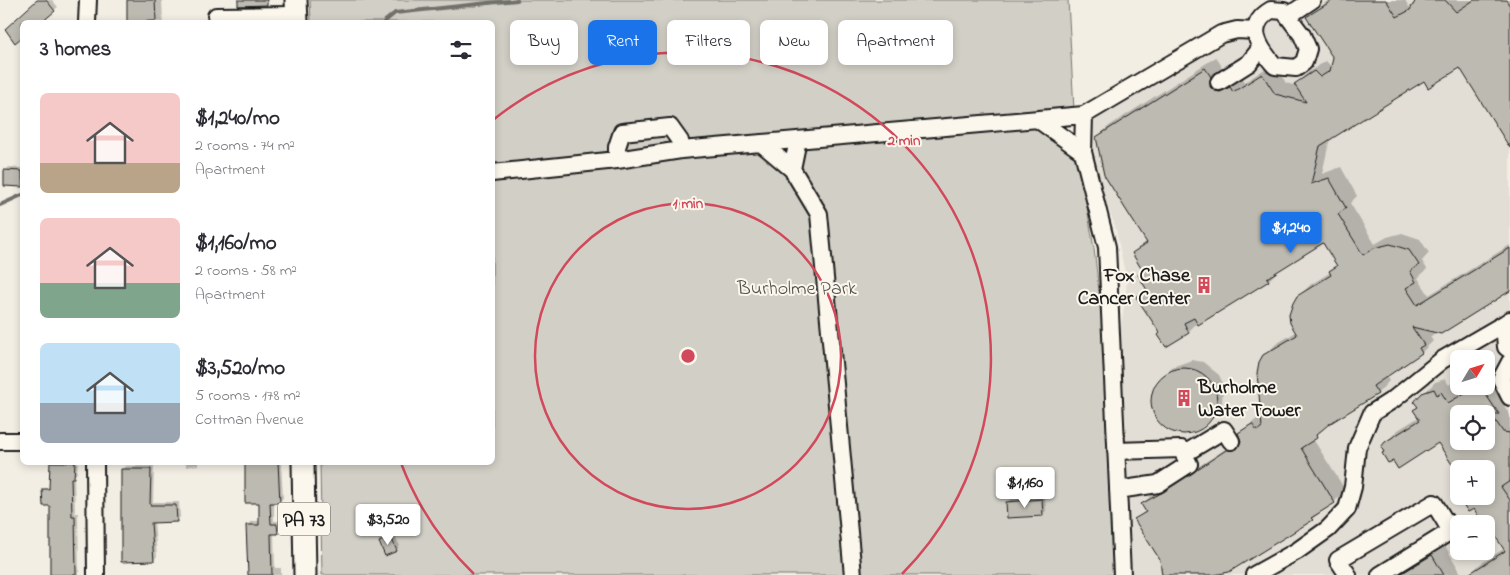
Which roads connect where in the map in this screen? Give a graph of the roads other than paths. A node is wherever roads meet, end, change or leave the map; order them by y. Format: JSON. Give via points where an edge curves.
{"nodes":[{"id":1,"x":88,"y":0,"type":"edge"},
{"id":2,"x":1312,"y":0,"type":"edge"},
{"id":3,"x":297,"y":12,"type":"edge"},
{"id":4,"x":216,"y":13,"type":"edge"},
{"id":5,"x":1288,"y":16,"type":"junction"},
{"id":6,"x":87,"y":20,"type":"edge"},
{"id":7,"x":1256,"y":31,"type":"junction"},
{"id":8,"x":1260,"y":49,"type":"junction"},
{"id":9,"x":1219,"y":82,"type":"dead end"},
{"id":10,"x":1084,"y":116,"type":"junction"},
{"id":11,"x":1040,"y":121,"type":"junction"},
{"id":12,"x":798,"y":140,"type":"junction"},
{"id":13,"x":761,"y":143,"type":"junction"},
{"id":14,"x":681,"y":150,"type":"junction"},
{"id":15,"x":1083,"y":152,"type":"junction"},
{"id":16,"x":617,"y":160,"type":"junction"},
{"id":17,"x":792,"y":169,"type":"junction"},
{"id":18,"x":495,"y":173,"type":"edge"},
{"id":19,"x":1507,"y":322,"type":"edge"},
{"id":20,"x":1510,"y":350,"type":"edge"},
{"id":21,"x":1510,"y":362,"type":"edge"},
{"id":22,"x":1510,"y":397,"type":"edge"},
{"id":23,"x":20,"y":441,"type":"edge"},
{"id":24,"x":1231,"y":441,"type":"dead end"},
{"id":25,"x":0,"y":442,"type":"edge"},
{"id":26,"x":1116,"y":451,"type":"junction"},
{"id":27,"x":1184,"y":454,"type":"junction"},
{"id":28,"x":95,"y":465,"type":"edge"},
{"id":29,"x":303,"y":465,"type":"edge"},
{"id":30,"x":1118,"y":490,"type":"junction"},
{"id":31,"x":1342,"y":573,"type":"edge"},
{"id":32,"x":853,"y":574,"type":"edge"},
{"id":33,"x":96,"y":575,"type":"edge"},
{"id":34,"x":305,"y":575,"type":"edge"},
{"id":35,"x":1122,"y":575,"type":"edge"},
{"id":36,"x":1254,"y":575,"type":"edge"},
{"id":37,"x":1380,"y":575,"type":"edge"}],
"edges":[{"from":1,"to":6,"type":"street"},
{"from":2,"to":5,"type":"street"},
{"from":3,"to":4,"type":"street"},
{"from":5,"to":7,"type":"street","via":[[1284,11],[1271,10],[1261,16]]},
{"from":5,"to":8,"type":"street","via":[[1308,49],[1304,62],[1296,68],[1275,66]]},
{"from":7,"to":8,"type":"street"},
{"from":7,"to":10,"type":"street","via":[[1237,30],[1221,34]]},
{"from":8,"to":9,"type":"street","via":[[1248,63]]},
{"from":10,"to":11,"type":"street"},
{"from":10,"to":15,"type":"street"},
{"from":11,"to":12,"type":"street"},
{"from":11,"to":15,"type":"street"},
{"from":12,"to":13,"type":"street"},
{"from":12,"to":17,"type":"street"},
{"from":13,"to":14,"type":"street"},
{"from":13,"to":17,"type":"street"},
{"from":14,"to":16,"type":"street"},
{"from":14,"to":16,"type":"street","via":[[680,141],[670,127],[622,132]]},
{"from":15,"to":26,"type":"street","via":[[1107,247]]},
{"from":16,"to":18,"type":"street"},
{"from":17,"to":32,"type":"street","via":[[819,214]]},
{"from":19,"to":20,"type":"street","via":[[1506,347]]},
{"from":19,"to":36,"type":"street","via":[[1442,360],[1372,413],[1357,448],[1347,509],[1328,520],[1297,551]]},
{"from":21,"to":22,"type":"street","via":[[1501,379]]},
{"from":23,"to":25,"type":"street"},
{"from":24,"to":27,"type":"street","via":[[1224,430]]},
{"from":26,"to":27,"type":"street","via":[[1181,449]]},
{"from":26,"to":30,"type":"street"},
{"from":27,"to":30,"type":"street","via":[[1189,464],[1158,484]]},
{"from":28,"to":33,"type":"street"},
{"from":29,"to":34,"type":"main road","number":"PA 73"},
{"from":30,"to":35,"type":"street"},
{"from":31,"to":37,"type":"street","via":[[1338,560],[1434,503],[1451,532]]}]}
